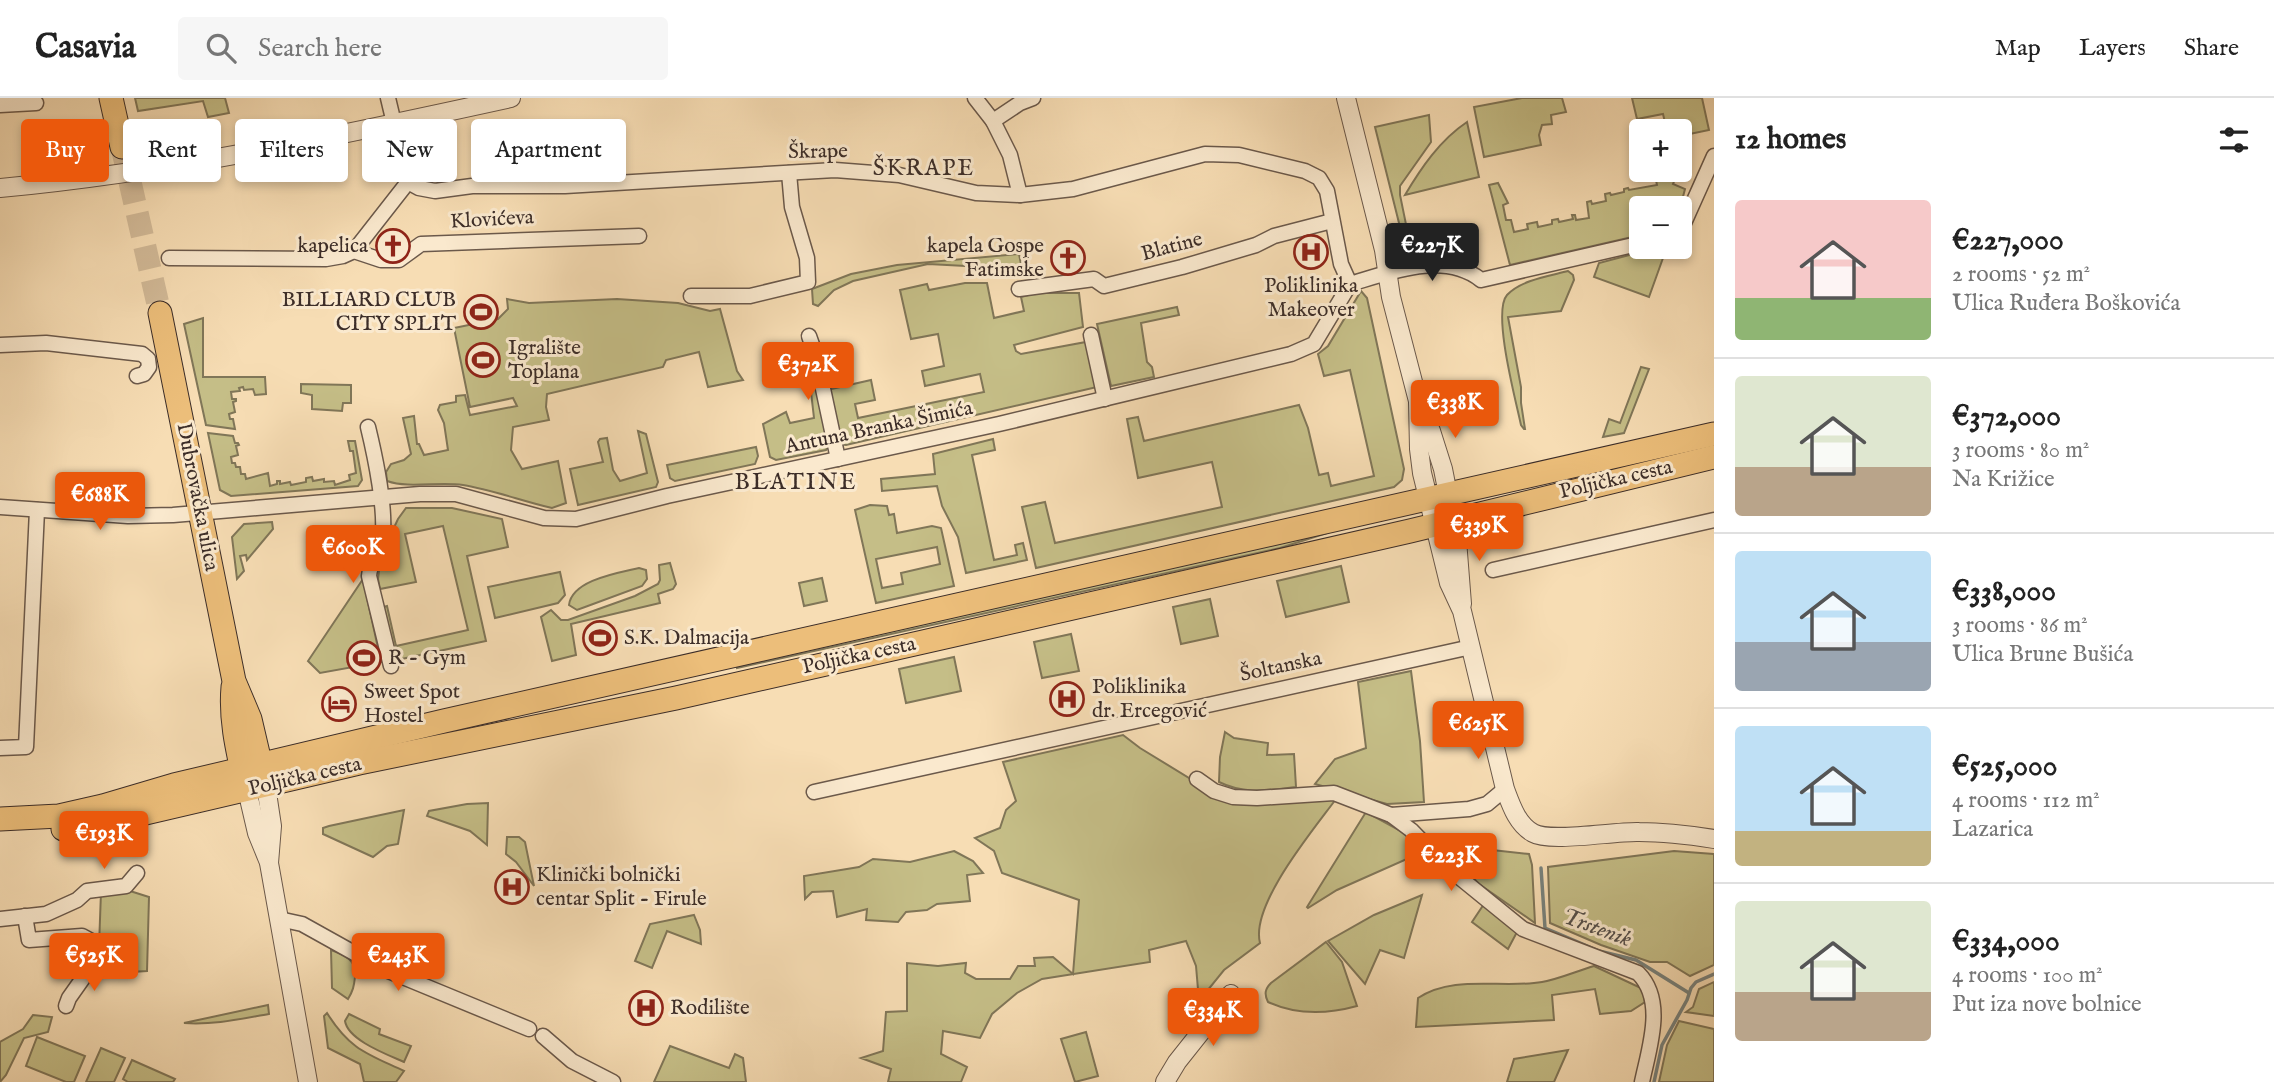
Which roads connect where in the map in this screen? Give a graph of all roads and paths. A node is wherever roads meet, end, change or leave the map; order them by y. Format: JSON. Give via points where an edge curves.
{"nodes":[{"id":1,"x":111,"y":98,"type":"edge"},
{"id":2,"x":388,"y":98,"type":"edge"},
{"id":3,"x":511,"y":98,"type":"edge"},
{"id":4,"x":975,"y":98,"type":"edge"},
{"id":5,"x":1033,"y":98,"type":"edge"},
{"id":6,"x":1346,"y":98,"type":"edge"},
{"id":7,"x":36,"y":103,"type":"dead end"},
{"id":8,"x":0,"y":105,"type":"edge"},
{"id":9,"x":393,"y":119,"type":"edge"},
{"id":10,"x":413,"y":119,"type":"edge"},
{"id":11,"x":993,"y":121,"type":"junction"},
{"id":12,"x":362,"y":129,"type":"edge"},
{"id":13,"x":122,"y":147,"type":"tunnel mouth"},
{"id":14,"x":1714,"y":156,"type":"edge"},
{"id":15,"x":789,"y":173,"type":"junction"},
{"id":16,"x":408,"y":182,"type":"joint"},
{"id":17,"x":0,"y":188,"type":"edge"},
{"id":18,"x":1020,"y":195,"type":"junction"},
{"id":19,"x":1692,"y":205,"type":"edge"},
{"id":20,"x":1332,"y":221,"type":"junction"},
{"id":21,"x":639,"y":236,"type":"dead end"},
{"id":22,"x":1629,"y":246,"type":"edge"},
{"id":23,"x":354,"y":251,"type":"junction"},
{"id":24,"x":169,"y":258,"type":"dead end"},
{"id":25,"x":1387,"y":274,"type":"junction"},
{"id":26,"x":1350,"y":284,"type":"junction"},
{"id":27,"x":1020,"y":289,"type":"dead end"},
{"id":28,"x":691,"y":296,"type":"dead end"},
{"id":29,"x":160,"y":313,"type":"tunnel mouth"},
{"id":30,"x":1091,"y":335,"type":"dead end"},
{"id":31,"x":809,"y":336,"type":"dead end"},
{"id":32,"x":0,"y":345,"type":"edge"},
{"id":33,"x":137,"y":376,"type":"dead end"},
{"id":34,"x":1111,"y":397,"type":"junction"},
{"id":35,"x":368,"y":427,"type":"dead end"},
{"id":36,"x":1714,"y":433,"type":"edge"},
{"id":37,"x":1714,"y":457,"type":"edge"},
{"id":38,"x":838,"y":459,"type":"junction"},
{"id":39,"x":1438,"y":495,"type":"junction"},
{"id":40,"x":381,"y":498,"type":"junction"},
{"id":41,"x":0,"y":507,"type":"edge"},
{"id":42,"x":37,"y":510,"type":"junction"},
{"id":43,"x":200,"y":514,"type":"junction"},
{"id":44,"x":1714,"y":520,"type":"edge"},
{"id":45,"x":1444,"y":522,"type":"junction"},
{"id":46,"x":1493,"y":570,"type":"dead end"},
{"id":47,"x":1471,"y":648,"type":"junction"},
{"id":48,"x":391,"y":666,"type":"dead end"},
{"id":49,"x":0,"y":748,"type":"edge"},
{"id":50,"x":254,"y":777,"type":"junction"},
{"id":51,"x":1197,"y":779,"type":"dead end"},
{"id":52,"x":1505,"y":789,"type":"junction"},
{"id":53,"x":814,"y":792,"type":"dead end"},
{"id":54,"x":1391,"y":815,"type":"junction"},
{"id":55,"x":4,"y":824,"type":"edge"},
{"id":56,"x":1714,"y":839,"type":"edge"},
{"id":57,"x":137,"y":873,"type":"dead end"},
{"id":58,"x":25,"y":916,"type":"junction"},
{"id":59,"x":0,"y":919,"type":"edge"},
{"id":60,"x":279,"y":919,"type":"junction"},
{"id":61,"x":1231,"y":994,"type":"dead end"},
{"id":62,"x":66,"y":1006,"type":"dead end"},
{"id":63,"x":529,"y":1029,"type":"dead end"},
{"id":64,"x":543,"y":1036,"type":"dead end"},
{"id":65,"x":308,"y":1082,"type":"edge"},
{"id":66,"x":613,"y":1082,"type":"edge"},
{"id":67,"x":1165,"y":1082,"type":"edge"},
{"id":68,"x":1642,"y":1082,"type":"edge"}],
"edges":[{"from":1,"to":13,"type":"main road"},
{"from":2,"to":9,"type":"street"},
{"from":3,"to":10,"type":"street"},
{"from":4,"to":11,"type":"street"},
{"from":5,"to":11,"type":"street"},
{"from":6,"to":25,"type":"street"},
{"from":7,"to":8,"type":"street"},
{"from":11,"to":18,"type":"street","via":[[1010,155]]},
{"from":12,"to":17,"type":"street","via":[[151,169]]},
{"from":14,"to":19,"type":"street"},
{"from":15,"to":16,"type":"street","name":"Škrape","via":[[435,191]]},
{"from":15,"to":18,"type":"street","name":"Škrape","via":[[835,170],[899,175],[976,193]]},
{"from":15,"to":28,"type":"street","via":[[808,282],[750,296]]},
{"from":16,"to":23,"type":"street"},
{"from":18,"to":20,"type":"street","name":"Škrape","via":[[1073,189],[1205,154],[1239,155],[1319,178],[1327,191]]},
{"from":20,"to":26,"type":"street"},
{"from":20,"to":27,"type":"street","name":"Blatine","via":[[1104,286],[1094,279]]},
{"from":21,"to":23,"type":"street","name":"Klovićeva","via":[[421,244],[391,261]]},
{"from":22,"to":25,"type":"street","via":[[1482,280],[1444,265]]},
{"from":23,"to":24,"type":"street","name":"Klovićeva","via":[[326,259]]},
{"from":25,"to":26,"type":"street"},
{"from":25,"to":39,"type":"street","via":[[1418,401],[1421,464]]},
{"from":26,"to":34,"type":"street","name":"Antuna Branka Šimića","via":[[1322,334],[1306,349]]},
{"from":29,"to":43,"type":"main road","name":"Dubrovačka ulica"},
{"from":30,"to":34,"type":"street"},
{"from":31,"to":38,"type":"street"},
{"from":32,"to":33,"type":"street","via":[[46,343],[142,354],[149,367]]},
{"from":34,"to":38,"type":"street","name":"Antuna Branka Šimića"},
{"from":35,"to":40,"type":"street"},
{"from":36,"to":39,"type":"main road","name":"Poljička cesta"},
{"from":37,"to":45,"type":"main road","name":"Poljička cesta"},
{"from":38,"to":40,"type":"street","name":"Antuna Branka Šimića","via":[[576,519],[544,518],[456,494]]},
{"from":39,"to":45,"type":"street"},
{"from":39,"to":50,"type":"main road","name":"Poljička cesta","via":[[710,660]]},
{"from":40,"to":43,"type":"street","name":"Antuna Branka Šimića"},
{"from":40,"to":48,"type":"street","via":[[381,544],[369,576]]},
{"from":41,"to":42,"type":"street","name":"Antuna Branka Šimića"},
{"from":42,"to":43,"type":"street","name":"Antuna Branka Šimića","via":[[128,516]]},
{"from":42,"to":49,"type":"street","via":[[26,747]]},
{"from":43,"to":50,"type":"main road","name":"Dubrovačka ulica","via":[[234,681],[250,719]]},
{"from":44,"to":46,"type":"street"},
{"from":45,"to":47,"type":"street","via":[[1459,552],[1462,611]]},
{"from":45,"to":50,"type":"main road","name":"Poljička cesta","via":[[676,698],[359,763]]},
{"from":47,"to":52,"type":"street"},
{"from":47,"to":53,"type":"street","name":"Šoltanska"},
{"from":50,"to":55,"type":"main road","name":"Poljička cesta","via":[[174,785],[92,809]]},
{"from":50,"to":60,"type":"street","via":[[272,827],[269,863]]},
{"from":51,"to":54,"type":"street","via":[[1234,797],[1334,793]]},
{"from":52,"to":54,"type":"street","via":[[1487,804],[1469,809]]},
{"from":52,"to":56,"type":"street","via":[[1522,823],[1543,837],[1640,832]]},
{"from":54,"to":68,"type":"street","via":[[1523,929],[1638,973],[1647,982],[1654,1003]]},
{"from":57,"to":58,"type":"street","via":[[126,886],[87,891],[46,914]]},
{"from":58,"to":59,"type":"street"},
{"from":58,"to":62,"type":"street","via":[[29,940],[82,936],[93,942],[93,964]]},
{"from":60,"to":63,"type":"street","via":[[302,924],[381,968]]},
{"from":60,"to":65,"type":"street"},
{"from":61,"to":67,"type":"street"},
{"from":64,"to":66,"type":"street","via":[[572,1061]]}]}
